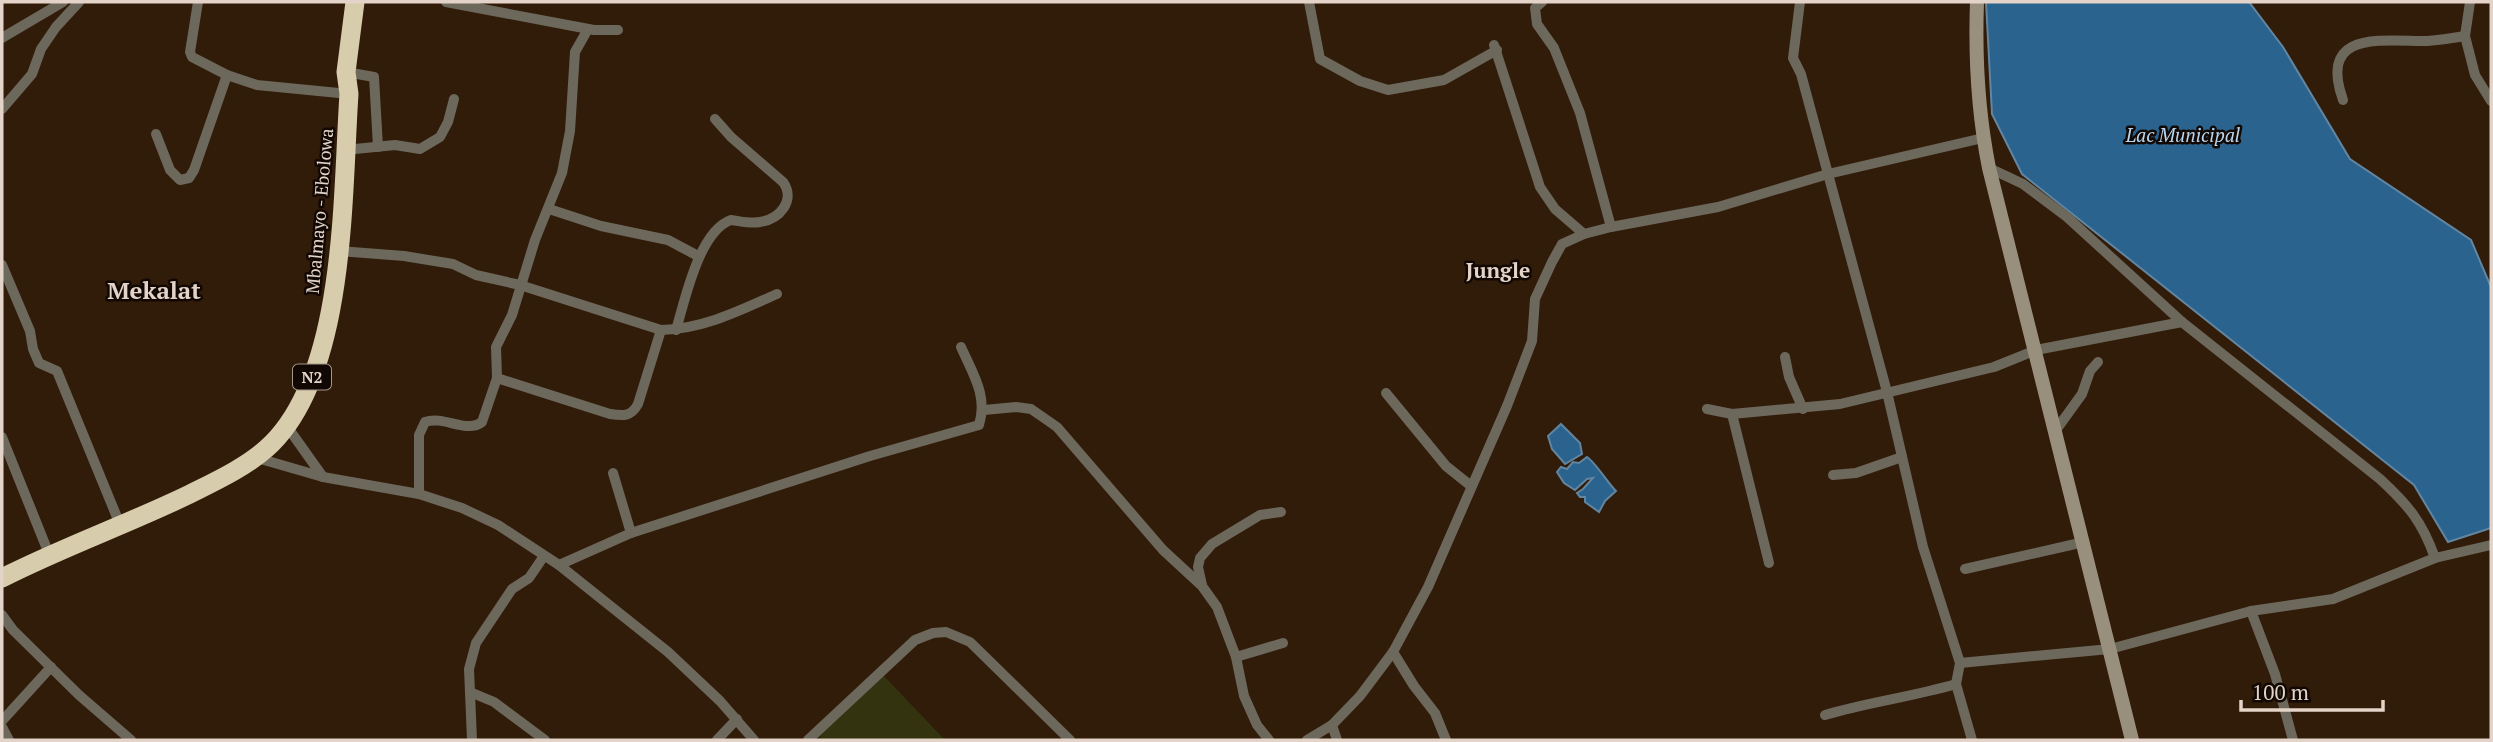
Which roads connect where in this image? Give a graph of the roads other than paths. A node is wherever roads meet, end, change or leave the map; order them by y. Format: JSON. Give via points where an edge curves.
{"nodes":[{"id":1,"x":63,"y":2,"type":"edge"},
{"id":2,"x":79,"y":2,"type":"edge"},
{"id":3,"x":198,"y":2,"type":"edge"},
{"id":4,"x":355,"y":2,"type":"edge"},
{"id":5,"x":446,"y":2,"type":"edge"},
{"id":6,"x":1309,"y":2,"type":"edge"},
{"id":7,"x":1542,"y":2,"type":"edge"},
{"id":8,"x":1800,"y":2,"type":"edge"},
{"id":9,"x":1977,"y":2,"type":"edge"},
{"id":10,"x":2470,"y":2,"type":"edge"},
{"id":11,"x":45,"y":6,"type":"edge"},
{"id":12,"x":588,"y":29,"type":"junction"},
{"id":13,"x":618,"y":30,"type":"dead end"},
{"id":14,"x":2465,"y":36,"type":"junction"},
{"id":15,"x":2,"y":38,"type":"edge"},
{"id":16,"x":345,"y":72,"type":"junction"},
{"id":17,"x":227,"y":75,"type":"junction"},
{"id":18,"x":349,"y":94,"type":"junction"},
{"id":19,"x":454,"y":100,"type":"dead end"},
{"id":20,"x":2343,"y":100,"type":"dead end"},
{"id":21,"x":2491,"y":101,"type":"edge"},
{"id":22,"x":2,"y":109,"type":"edge"},
{"id":23,"x":715,"y":119,"type":"dead end"},
{"id":24,"x":156,"y":134,"type":"dead end"},
{"id":25,"x":1983,"y":138,"type":"junction"},
{"id":26,"x":378,"y":147,"type":"junction"},
{"id":27,"x":345,"y":150,"type":"junction"},
{"id":28,"x":1989,"y":168,"type":"junction"},
{"id":29,"x":1828,"y":174,"type":"junction"},
{"id":30,"x":549,"y":209,"type":"junction"},
{"id":31,"x":1611,"y":227,"type":"junction"},
{"id":32,"x":1584,"y":234,"type":"junction"},
{"id":33,"x":339,"y":251,"type":"junction"},
{"id":34,"x":698,"y":256,"type":"junction"},
{"id":35,"x":2,"y":265,"type":"edge"},
{"id":36,"x":520,"y":285,"type":"junction"},
{"id":37,"x":778,"y":294,"type":"dead end"},
{"id":38,"x":2182,"y":323,"type":"junction"},
{"id":39,"x":661,"y":330,"type":"junction"},
{"id":40,"x":676,"y":330,"type":"junction"},
{"id":41,"x":961,"y":347,"type":"dead end"},
{"id":42,"x":2036,"y":350,"type":"junction"},
{"id":43,"x":1785,"y":356,"type":"dead end"},
{"id":44,"x":2098,"y":362,"type":"dead end"},
{"id":45,"x":496,"y":378,"type":"junction"},
{"id":46,"x":1887,"y":392,"type":"junction"},
{"id":47,"x":1386,"y":393,"type":"dead end"},
{"id":48,"x":1707,"y":409,"type":"dead end"},
{"id":49,"x":1803,"y":409,"type":"junction"},
{"id":50,"x":984,"y":410,"type":"junction"},
{"id":51,"x":1732,"y":414,"type":"junction"},
{"id":52,"x":286,"y":425,"type":"junction"},
{"id":53,"x":2056,"y":430,"type":"junction"},
{"id":54,"x":2,"y":437,"type":"edge"},
{"id":55,"x":254,"y":457,"type":"junction"},
{"id":56,"x":1902,"y":457,"type":"junction"},
{"id":57,"x":613,"y":473,"type":"dead end"},
{"id":58,"x":1833,"y":475,"type":"dead end"},
{"id":59,"x":323,"y":477,"type":"junction"},
{"id":60,"x":1471,"y":486,"type":"junction"},
{"id":61,"x":419,"y":494,"type":"junction"},
{"id":62,"x":1281,"y":512,"type":"dead end"},
{"id":63,"x":121,"y":527,"type":"junction"},
{"id":64,"x":631,"y":533,"type":"junction"},
{"id":65,"x":2084,"y":542,"type":"junction"},
{"id":66,"x":2491,"y":545,"type":"edge"},
{"id":67,"x":49,"y":554,"type":"junction"},
{"id":68,"x":544,"y":556,"type":"junction"},
{"id":69,"x":2435,"y":558,"type":"junction"},
{"id":70,"x":1769,"y":563,"type":"dead end"},
{"id":71,"x":559,"y":565,"type":"junction"},
{"id":72,"x":1965,"y":569,"type":"dead end"},
{"id":73,"x":2,"y":578,"type":"edge"},
{"id":74,"x":1202,"y":586,"type":"junction"},
{"id":75,"x":2251,"y":611,"type":"junction"},
{"id":76,"x":2,"y":615,"type":"edge"},
{"id":77,"x":1283,"y":643,"type":"dead end"},
{"id":78,"x":2110,"y":649,"type":"junction"},
{"id":79,"x":1394,"y":652,"type":"junction"},
{"id":80,"x":1236,"y":657,"type":"junction"},
{"id":81,"x":1960,"y":663,"type":"junction"},
{"id":82,"x":51,"y":667,"type":"junction"},
{"id":83,"x":1956,"y":684,"type":"junction"},
{"id":84,"x":470,"y":692,"type":"junction"},
{"id":85,"x":1825,"y":715,"type":"dead end"},
{"id":86,"x":737,"y":719,"type":"junction"},
{"id":87,"x":2,"y":721,"type":"edge"},
{"id":88,"x":1332,"y":724,"type":"junction"},
{"id":89,"x":2,"y":727,"type":"edge"},
{"id":90,"x":9,"y":740,"type":"edge"},
{"id":91,"x":131,"y":740,"type":"edge"},
{"id":92,"x":472,"y":740,"type":"edge"},
{"id":93,"x":545,"y":740,"type":"edge"},
{"id":94,"x":717,"y":740,"type":"edge"},
{"id":95,"x":754,"y":740,"type":"edge"},
{"id":96,"x":808,"y":740,"type":"edge"},
{"id":97,"x":1070,"y":740,"type":"edge"},
{"id":98,"x":1269,"y":740,"type":"edge"},
{"id":99,"x":1307,"y":740,"type":"edge"},
{"id":100,"x":1337,"y":740,"type":"edge"},
{"id":101,"x":1446,"y":740,"type":"edge"},
{"id":102,"x":1972,"y":740,"type":"edge"},
{"id":103,"x":2132,"y":740,"type":"edge"},
{"id":104,"x":2293,"y":740,"type":"edge"}],
"edges":[{"from":1,"to":11,"type":"street"},
{"from":2,"to":22,"type":"street","via":[[56,27],[32,74]]},
{"from":3,"to":17,"type":"street","via":[[190,52]]},
{"from":4,"to":16,"type":"highway","name":"Mbalmayo - Ebolowa","number":"N2"},
{"from":5,"to":12,"type":"street"},
{"from":6,"to":32,"type":"street","via":[[1320,58],[1360,81],[1388,90],[1444,80],[1496,48],[1540,187],[1555,209]]},
{"from":7,"to":31,"type":"street","via":[[1535,8],[1538,24],[1554,48],[1580,113]]},
{"from":8,"to":29,"type":"street","via":[[1793,58]]},
{"from":9,"to":25,"type":"street","via":[[1975,53]]},
{"from":10,"to":14,"type":"street"},
{"from":11,"to":15,"type":"street"},
{"from":12,"to":13,"type":"street"},
{"from":12,"to":30,"type":"street","via":[[575,52],[570,131]]},
{"from":14,"to":20,"type":"street","via":[[2430,41],[2381,39],[2347,47],[2336,69]]},
{"from":14,"to":21,"type":"street","via":[[2475,75]]},
{"from":16,"to":18,"type":"highway","name":"Mbalmayo - Ebolowa","number":"N2"},
{"from":16,"to":26,"type":"street","via":[[374,77]]},
{"from":17,"to":18,"type":"street","via":[[267,87]]},
{"from":17,"to":24,"type":"street","via":[[189,178],[180,180],[170,170]]},
{"from":18,"to":27,"type":"highway","name":"Mbalmayo - Ebolowa","number":"N2"},
{"from":19,"to":26,"type":"street","via":[[440,136],[420,149]]},
{"from":23,"to":34,"type":"street","via":[[783,182],[789,199],[783,211],[770,219],[725,222]]},
{"from":25,"to":28,"type":"street"},
{"from":25,"to":29,"type":"street"},
{"from":26,"to":27,"type":"street"},
{"from":27,"to":33,"type":"highway","name":"Mbalmayo - Ebolowa","number":"N2"},
{"from":28,"to":38,"type":"street","via":[[2023,184],[2067,218]]},
{"from":28,"to":42,"type":"street"},
{"from":29,"to":31,"type":"street","via":[[1718,207]]},
{"from":29,"to":46,"type":"street"},
{"from":30,"to":34,"type":"street","via":[[668,240]]},
{"from":30,"to":36,"type":"street"},
{"from":31,"to":32,"type":"street"},
{"from":32,"to":60,"type":"street","via":[[1562,244],[1552,261],[1535,299],[1532,341]]},
{"from":33,"to":36,"type":"street","via":[[453,264],[476,275]]},
{"from":33,"to":52,"type":"highway","name":"Mbalmayo - Ebolowa","number":"N2","via":[[334,299],[319,363]]},
{"from":34,"to":40,"type":"street"},
{"from":35,"to":63,"type":"street","via":[[39,363],[57,371]]},
{"from":36,"to":39,"type":"street"},
{"from":36,"to":45,"type":"street","via":[[496,347]]},
{"from":37,"to":40,"type":"street","via":[[717,320]]},
{"from":38,"to":42,"type":"street"},
{"from":38,"to":69,"type":"street","via":[[2409,506]]},
{"from":39,"to":40,"type":"street"},
{"from":39,"to":45,"type":"street","via":[[638,404],[626,416]]},
{"from":41,"to":50,"type":"street"},
{"from":42,"to":46,"type":"street","via":[[1994,367]]},
{"from":42,"to":53,"type":"street"},
{"from":43,"to":49,"type":"street"},
{"from":44,"to":53,"type":"street"},
{"from":45,"to":61,"type":"street","via":[[478,425],[434,419],[421,428]]},
{"from":46,"to":49,"type":"street"},
{"from":46,"to":56,"type":"street"},
{"from":47,"to":60,"type":"street","via":[[1446,466]]},
{"from":48,"to":51,"type":"street"},
{"from":49,"to":51,"type":"street"},
{"from":50,"to":64,"type":"street","via":[[979,425]]},
{"from":50,"to":74,"type":"street","via":[[1031,409],[1057,427],[1163,550]]},
{"from":51,"to":70,"type":"street"},
{"from":52,"to":55,"type":"highway","name":"Mbalmayo - Ebolowa","number":"N2","via":[[267,449]]},
{"from":52,"to":59,"type":"street"},
{"from":53,"to":65,"type":"street"},
{"from":54,"to":67,"type":"street"},
{"from":55,"to":59,"type":"street"},
{"from":55,"to":63,"type":"highway","name":"Mbalmayo - Ebolowa","number":"N2","via":[[217,481]]},
{"from":56,"to":58,"type":"street","via":[[1856,473]]},
{"from":56,"to":81,"type":"street","via":[[1923,547]]},
{"from":57,"to":64,"type":"street"},
{"from":59,"to":61,"type":"street"},
{"from":60,"to":79,"type":"street"},
{"from":61,"to":68,"type":"street","via":[[481,516]]},
{"from":62,"to":74,"type":"street","via":[[1260,515],[1212,544],[1200,558]]},
{"from":63,"to":67,"type":"highway","name":"Mbalmayo - Ebolowa","number":"N2"},
{"from":64,"to":71,"type":"street"},
{"from":65,"to":72,"type":"street"},
{"from":65,"to":78,"type":"street"},
{"from":66,"to":69,"type":"street"},
{"from":67,"to":73,"type":"highway","name":"Mbalmayo - Ebolowa","number":"N2"},
{"from":68,"to":71,"type":"street"},
{"from":68,"to":84,"type":"street","via":[[529,578],[512,589],[476,643],[469,669]]},
{"from":69,"to":75,"type":"street","via":[[2333,599]]},
{"from":71,"to":86,"type":"street","via":[[695,675]]},
{"from":74,"to":80,"type":"street","via":[[1217,607]]},
{"from":75,"to":78,"type":"street"},
{"from":75,"to":104,"type":"street"},
{"from":76,"to":82,"type":"street"},
{"from":77,"to":80,"type":"street"},
{"from":78,"to":81,"type":"street"},
{"from":78,"to":103,"type":"street"},
{"from":79,"to":88,"type":"street"},
{"from":79,"to":101,"type":"street","via":[[1435,713]]},
{"from":80,"to":98,"type":"street","via":[[1244,696]]},
{"from":81,"to":83,"type":"street"},
{"from":82,"to":87,"type":"street"},
{"from":82,"to":91,"type":"street"},
{"from":83,"to":85,"type":"street"},
{"from":83,"to":102,"type":"street"},
{"from":84,"to":92,"type":"street"},
{"from":84,"to":93,"type":"street","via":[[494,702]]},
{"from":86,"to":94,"type":"street"},
{"from":86,"to":95,"type":"street"},
{"from":88,"to":99,"type":"street"},
{"from":88,"to":100,"type":"street"},
{"from":89,"to":90,"type":"street"},
{"from":96,"to":97,"type":"street","via":[[915,640],[946,632],[970,642]]}]}
